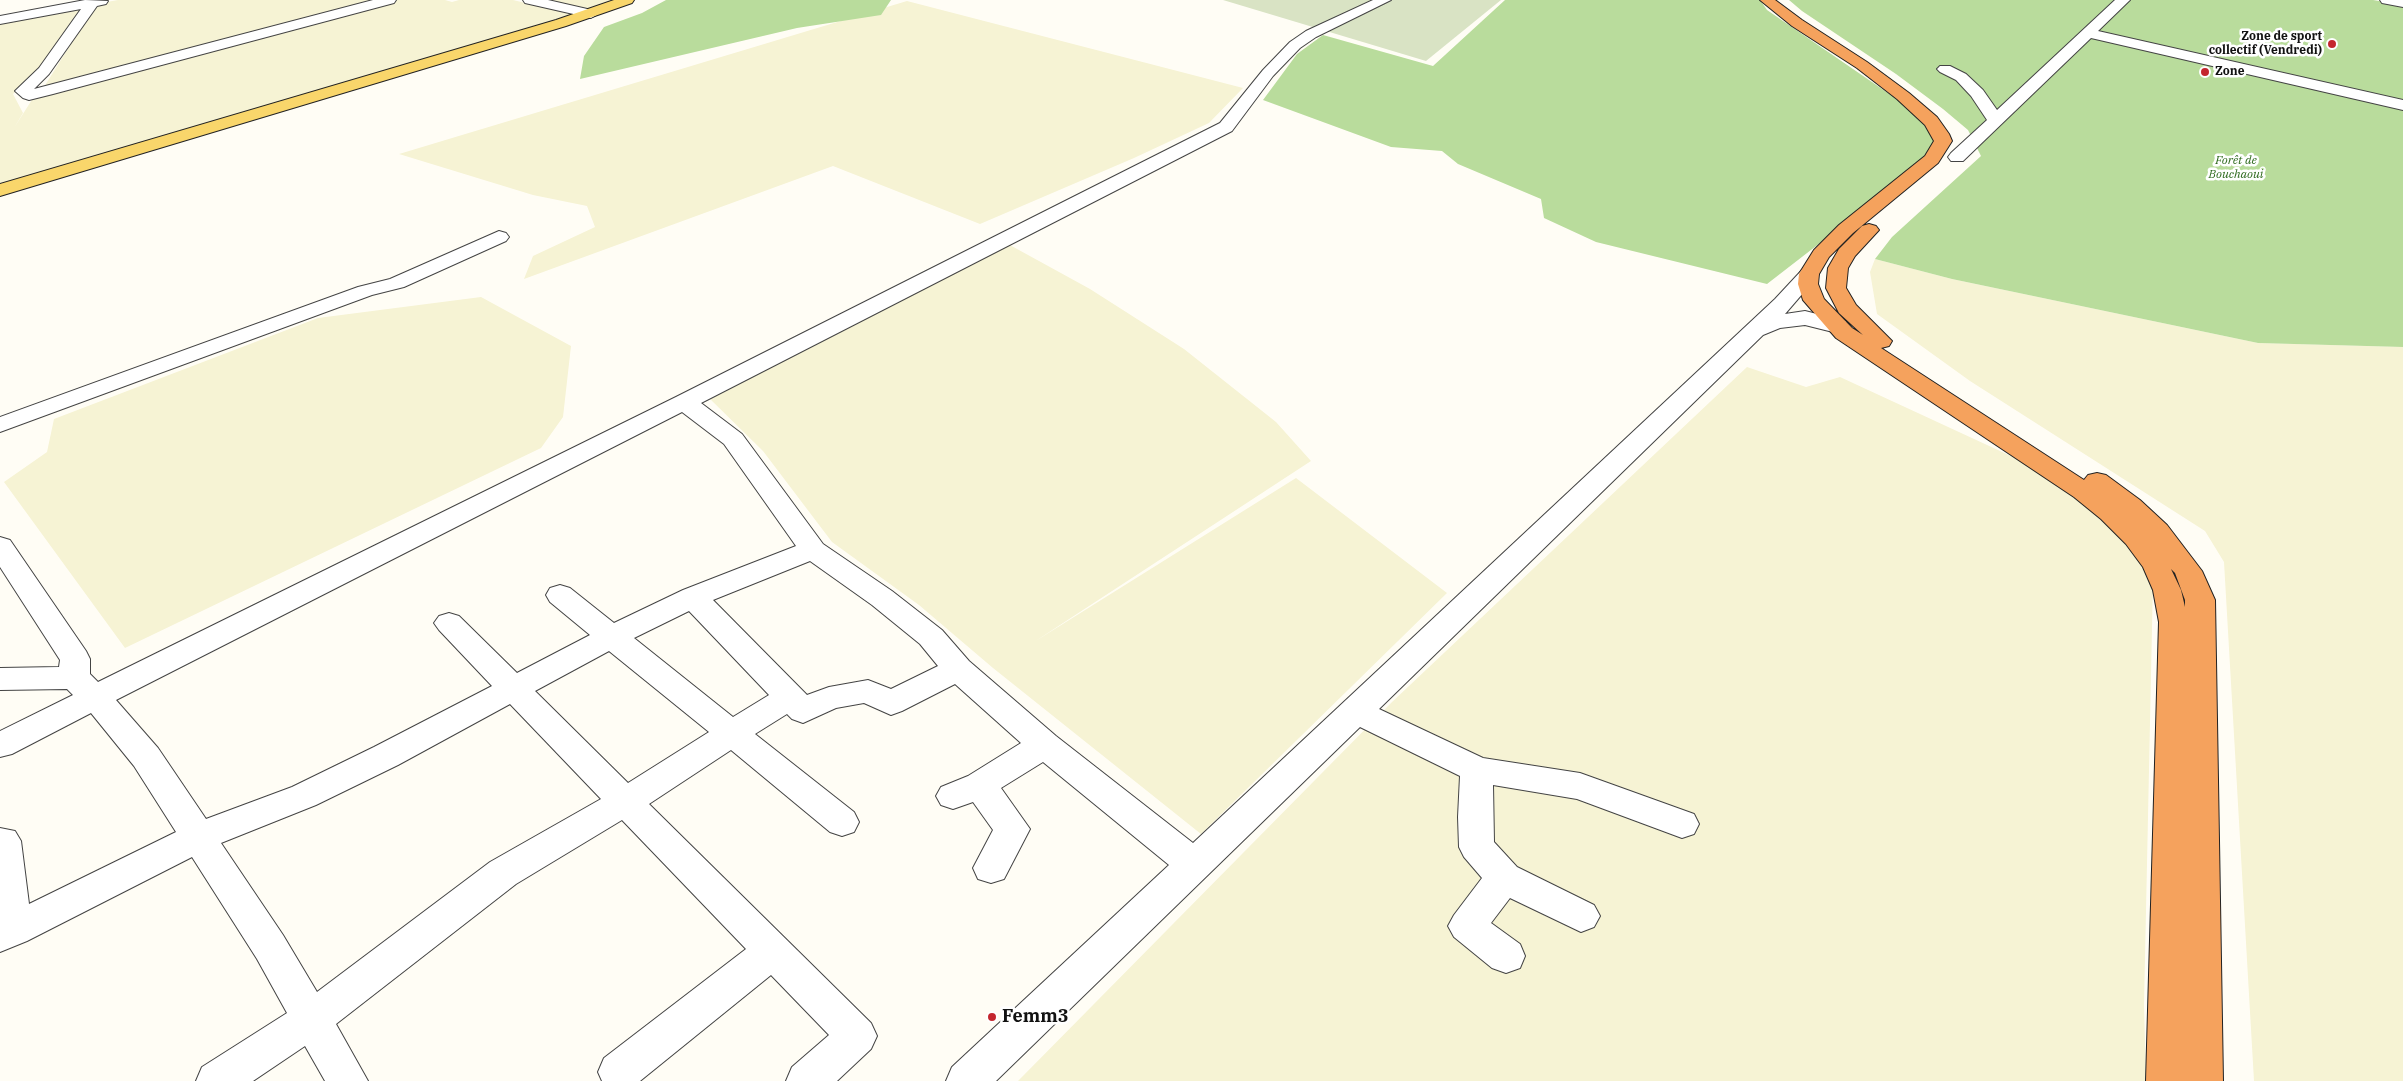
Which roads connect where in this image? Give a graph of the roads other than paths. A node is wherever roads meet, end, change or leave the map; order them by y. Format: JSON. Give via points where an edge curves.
{"nodes":[{"id":1,"x":107,"y":0,"type":"edge"},
{"id":2,"x":389,"y":0,"type":"edge"},
{"id":3,"x":530,"y":0,"type":"edge"},
{"id":4,"x":627,"y":0,"type":"edge"},
{"id":5,"x":1384,"y":0,"type":"edge"},
{"id":6,"x":1767,"y":0,"type":"edge"},
{"id":7,"x":1779,"y":0,"type":"edge"},
{"id":8,"x":2123,"y":0,"type":"edge"},
{"id":9,"x":2386,"y":0,"type":"edge"},
{"id":10,"x":92,"y":3,"type":"junction"},
{"id":11,"x":2403,"y":3,"type":"edge"},
{"id":12,"x":591,"y":14,"type":"junction"},
{"id":13,"x":0,"y":20,"type":"edge"},
{"id":14,"x":2088,"y":33,"type":"junction"},
{"id":15,"x":1945,"y":69,"type":"dead end"},
{"id":16,"x":2403,"y":105,"type":"edge"},
{"id":17,"x":1996,"y":121,"type":"junction"},
{"id":18,"x":1957,"y":157,"type":"junction"},
{"id":19,"x":0,"y":190,"type":"edge"},
{"id":20,"x":499,"y":237,"type":"dead end"},
{"id":21,"x":1809,"y":274,"type":"junction"},
{"id":22,"x":1837,"y":326,"type":"junction"},
{"id":23,"x":1751,"y":335,"type":"junction"},
{"id":24,"x":684,"y":402,"type":"junction"},
{"id":25,"x":0,"y":425,"type":"edge"},
{"id":26,"x":0,"y":546,"type":"edge"},
{"id":27,"x":813,"y":550,"type":"junction"},
{"id":28,"x":560,"y":596,"type":"dead end"},
{"id":29,"x":693,"y":597,"type":"junction"},
{"id":30,"x":449,"y":623,"type":"dead end"},
{"id":31,"x":611,"y":637,"type":"junction"},
{"id":32,"x":958,"y":669,"type":"junction"},
{"id":33,"x":0,"y":679,"type":"edge"},
{"id":34,"x":84,"y":687,"type":"junction"},
{"id":35,"x":513,"y":688,"type":"junction"},
{"id":36,"x":789,"y":697,"type":"junction"},
{"id":37,"x":1355,"y":711,"type":"junction"},
{"id":38,"x":731,"y":734,"type":"junction"},
{"id":39,"x":0,"y":745,"type":"edge"},
{"id":40,"x":1044,"y":745,"type":"junction"},
{"id":41,"x":1477,"y":770,"type":"junction"},
{"id":42,"x":625,"y":802,"type":"junction"},
{"id":43,"x":842,"y":822,"type":"dead end"},
{"id":44,"x":1682,"y":824,"type":"dead end"},
{"id":45,"x":198,"y":837,"type":"junction"},
{"id":46,"x":3,"y":842,"type":"dead end"},
{"id":47,"x":1194,"y":864,"type":"junction"},
{"id":48,"x":991,"y":868,"type":"dead end"},
{"id":49,"x":1504,"y":878,"type":"junction"},
{"id":50,"x":1581,"y":916,"type":"dead end"},
{"id":51,"x":7,"y":933,"type":"edge"},
{"id":52,"x":773,"y":951,"type":"junction"},
{"id":53,"x":1506,"y":956,"type":"dead end"},
{"id":54,"x":312,"y":1019,"type":"junction"},
{"id":55,"x":620,"y":1072,"type":"dead end"},
{"id":56,"x":217,"y":1081,"type":"edge"},
{"id":57,"x":348,"y":1081,"type":"edge"},
{"id":58,"x":808,"y":1081,"type":"edge"},
{"id":59,"x":967,"y":1081,"type":"edge"},
{"id":60,"x":2167,"y":1081,"type":"edge"},
{"id":61,"x":2202,"y":1081,"type":"edge"}],
"edges":[{"from":1,"to":10,"type":"street"},
{"from":2,"to":10,"type":"street","via":[[47,91],[29,95],[23,91],[44,71]]},
{"from":3,"to":12,"type":"street"},
{"from":4,"to":12,"type":"main road"},
{"from":5,"to":24,"type":"street","via":[[1311,34],[1295,45],[1226,126]]},
{"from":6,"to":21,"type":"highway","via":[[1903,96],[1942,134],[1943,141],[1932,159],[1833,241]]},
{"from":7,"to":18,"type":"highway","via":[[1796,16],[1880,69],[1944,118],[1959,138],[1961,145]]},
{"from":8,"to":14,"type":"street"},
{"from":9,"to":11,"type":"street"},
{"from":10,"to":13,"type":"street"},
{"from":12,"to":19,"type":"main road"},
{"from":14,"to":16,"type":"street"},
{"from":14,"to":17,"type":"street"},
{"from":15,"to":17,"type":"street","via":[[1961,77],[1977,93]]},
{"from":17,"to":18,"type":"street"},
{"from":18,"to":61,"type":"highway","via":[[1850,248],[1838,268],[1836,288],[1853,315],[1930,377],[2108,488],[2131,506],[2157,531],[2188,572],[2200,600]]},
{"from":20,"to":25,"type":"street","via":[[398,283],[365,291]]},
{"from":21,"to":22,"type":"highway","via":[[1808,284],[1814,300]]},
{"from":21,"to":23,"type":"street"},
{"from":22,"to":23,"type":"street","via":[[1815,319],[1786,319]]},
{"from":22,"to":60,"type":"highway","via":[[1882,360],[2083,491],[2136,538],[2156,566],[2167,590],[2174,622]]},
{"from":23,"to":37,"type":"street"},
{"from":24,"to":27,"type":"street","via":[[733,439]]},
{"from":24,"to":34,"type":"street"},
{"from":26,"to":34,"type":"street","via":[[75,659]]},
{"from":27,"to":29,"type":"street"},
{"from":27,"to":32,"type":"street","via":[[931,637]]},
{"from":28,"to":31,"type":"street"},
{"from":29,"to":31,"type":"street"},
{"from":29,"to":36,"type":"street"},
{"from":30,"to":35,"type":"street"},
{"from":31,"to":35,"type":"street"},
{"from":31,"to":38,"type":"street"},
{"from":32,"to":36,"type":"street","via":[[891,703],[868,691],[829,698],[802,711]]},
{"from":32,"to":40,"type":"street"},
{"from":33,"to":34,"type":"street"},
{"from":34,"to":39,"type":"street"},
{"from":34,"to":45,"type":"street","via":[[146,757]]},
{"from":35,"to":42,"type":"street"},
{"from":35,"to":45,"type":"street","via":[[304,796]]},
{"from":36,"to":38,"type":"street"},
{"from":37,"to":41,"type":"street"},
{"from":37,"to":47,"type":"street"},
{"from":38,"to":42,"type":"street"},
{"from":38,"to":43,"type":"street"},
{"from":40,"to":47,"type":"street"},
{"from":40,"to":48,"type":"street","via":[[966,790],[1012,829]]},
{"from":41,"to":44,"type":"street","via":[[1580,786]]},
{"from":41,"to":49,"type":"street","via":[[1474,817],[1477,847]]},
{"from":42,"to":52,"type":"street"},
{"from":42,"to":54,"type":"street","via":[[503,873]]},
{"from":45,"to":51,"type":"street"},
{"from":45,"to":54,"type":"street"},
{"from":46,"to":51,"type":"street"},
{"from":47,"to":59,"type":"street"},
{"from":49,"to":50,"type":"street"},
{"from":49,"to":53,"type":"street","via":[[1467,926]]},
{"from":52,"to":55,"type":"street"},
{"from":52,"to":58,"type":"street","via":[[857,1036]]},
{"from":54,"to":56,"type":"street"},
{"from":54,"to":57,"type":"street"}]}
